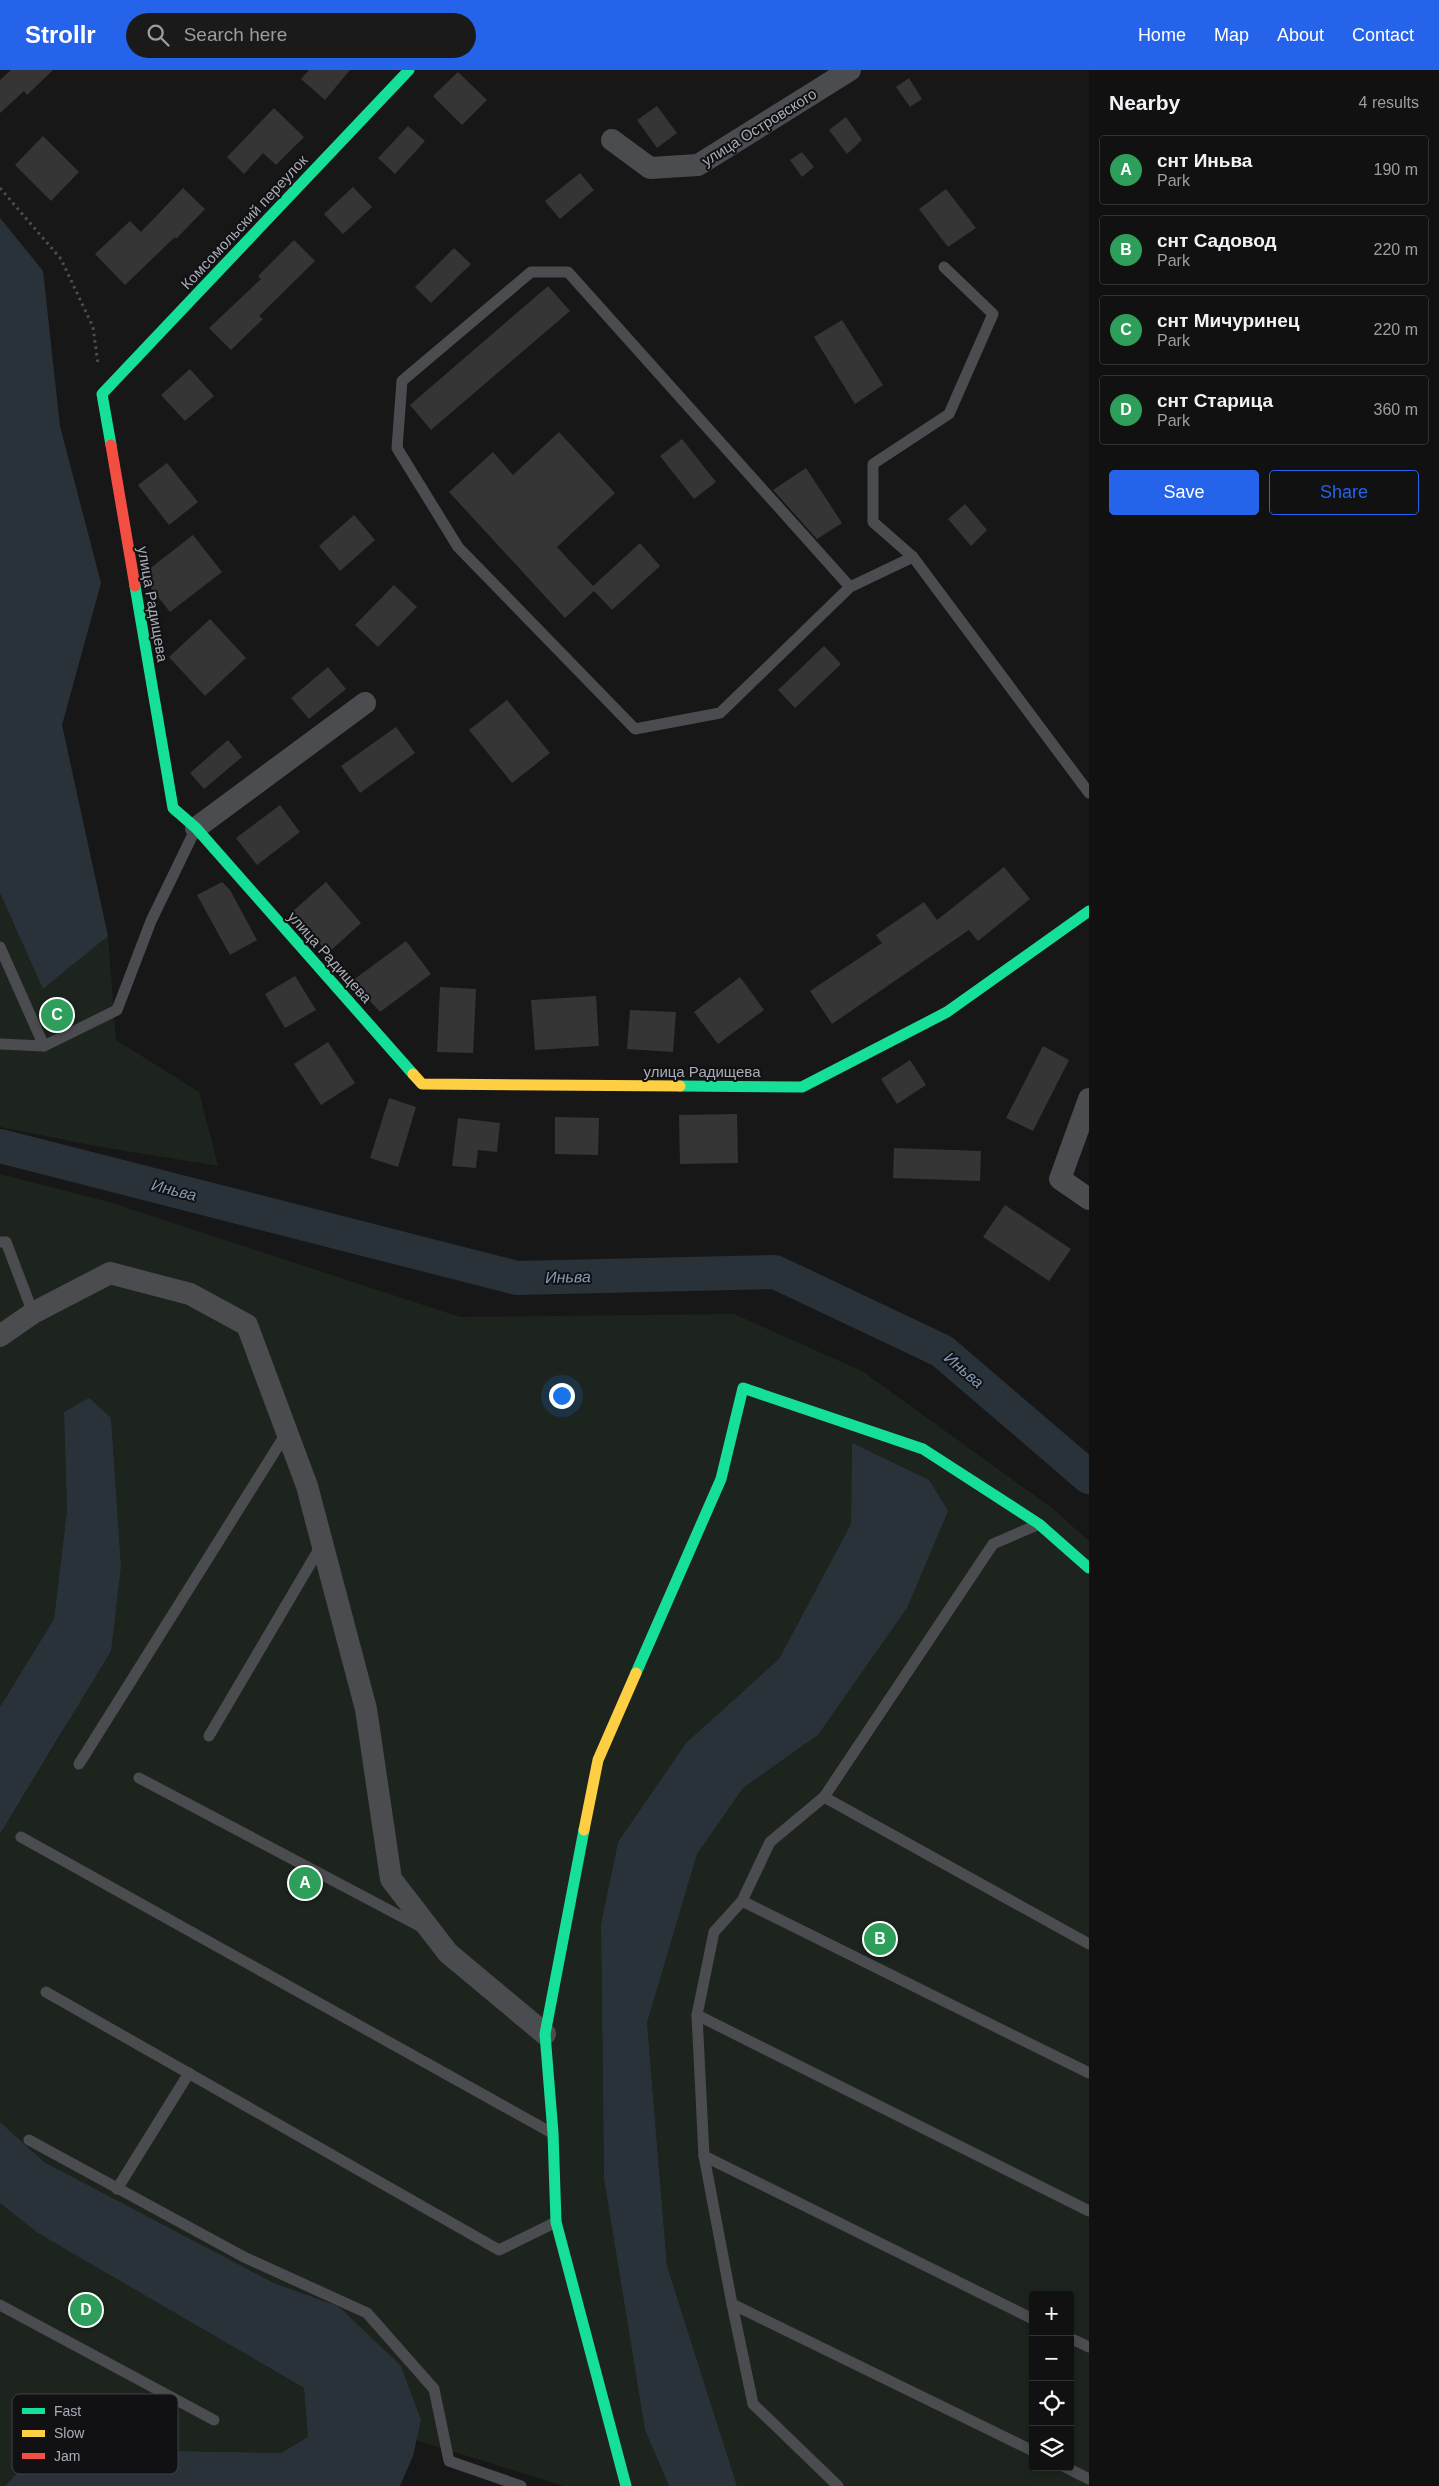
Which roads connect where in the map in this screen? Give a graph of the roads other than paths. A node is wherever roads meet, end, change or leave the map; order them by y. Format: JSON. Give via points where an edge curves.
{"nodes":[{"id":1,"x":408,"y":70,"type":"edge"},
{"id":2,"x":850,"y":70,"type":"edge"},
{"id":3,"x":612,"y":140,"type":"dead end"},
{"id":4,"x":944,"y":267,"type":"dead end"},
{"id":5,"x":102,"y":394,"type":"joint"},
{"id":6,"x":913,"y":556,"type":"junction"},
{"id":7,"x":850,"y":587,"type":"junction"},
{"id":8,"x":365,"y":702,"type":"dead end"},
{"id":9,"x":1089,"y":794,"type":"edge"},
{"id":10,"x":196,"y":828,"type":"junction"},
{"id":11,"x":1089,"y":912,"type":"edge"},
{"id":12,"x":0,"y":948,"type":"edge"},
{"id":13,"x":0,"y":1044,"type":"edge"},
{"id":14,"x":44,"y":1046,"type":"junction"},
{"id":15,"x":1089,"y":1099,"type":"edge"},
{"id":16,"x":1089,"y":1199,"type":"edge"},
{"id":17,"x":0,"y":1242,"type":"edge"},
{"id":18,"x":33,"y":1313,"type":"junction"},
{"id":19,"x":0,"y":1336,"type":"edge"},
{"id":20,"x":286,"y":1432,"type":"junction"},
{"id":21,"x":1039,"y":1524,"type":"junction"},
{"id":22,"x":322,"y":1544,"type":"junction"},
{"id":23,"x":1089,"y":1568,"type":"edge"},
{"id":24,"x":209,"y":1736,"type":"dead end"},
{"id":25,"x":79,"y":1764,"type":"dead end"},
{"id":26,"x":139,"y":1778,"type":"dead end"},
{"id":27,"x":824,"y":1797,"type":"junction"},
{"id":28,"x":21,"y":1836,"type":"dead end"},
{"id":29,"x":742,"y":1901,"type":"junction"},
{"id":30,"x":434,"y":1934,"type":"junction"},
{"id":31,"x":1089,"y":1944,"type":"edge"},
{"id":32,"x":46,"y":1992,"type":"dead end"},
{"id":33,"x":697,"y":2015,"type":"junction"},
{"id":34,"x":545,"y":2034,"type":"junction"},
{"id":35,"x":189,"y":2073,"type":"junction"},
{"id":36,"x":1089,"y":2073,"type":"edge"},
{"id":37,"x":553,"y":2133,"type":"junction"},
{"id":38,"x":30,"y":2140,"type":"dead end"},
{"id":39,"x":704,"y":2156,"type":"junction"},
{"id":40,"x":116,"y":2189,"type":"junction"},
{"id":41,"x":1089,"y":2212,"type":"edge"},
{"id":42,"x":556,"y":2222,"type":"junction"},
{"id":43,"x":732,"y":2304,"type":"junction"},
{"id":44,"x":0,"y":2305,"type":"edge"},
{"id":45,"x":1029,"y":2317,"type":"edge"},
{"id":46,"x":1074,"y":2340,"type":"edge"},
{"id":47,"x":1089,"y":2347,"type":"edge"},
{"id":48,"x":166,"y":2394,"type":"edge"},
{"id":49,"x":178,"y":2401,"type":"edge"},
{"id":50,"x":214,"y":2420,"type":"dead end"},
{"id":51,"x":1029,"y":2450,"type":"edge"},
{"id":52,"x":1073,"y":2471,"type":"edge"},
{"id":53,"x":1089,"y":2479,"type":"edge"},
{"id":54,"x":521,"y":2486,"type":"edge"},
{"id":55,"x":626,"y":2486,"type":"edge"},
{"id":56,"x":838,"y":2486,"type":"edge"}],
"edges":[{"from":1,"to":5,"type":"street","name":"Комсомольский переулок"},
{"from":2,"to":3,"type":"street","name":"улица Островского","via":[[698,165],[650,168]]},
{"from":4,"to":6,"type":"lane","via":[[993,314],[949,414],[873,464],[873,522]]},
{"from":5,"to":10,"type":"street","name":"улица Радищева","via":[[173,808]]},
{"from":6,"to":7,"type":"lane"},
{"from":6,"to":9,"type":"lane"},
{"from":7,"to":7,"type":"lane","via":[[568,272],[531,272],[402,382],[397,448],[458,547],[635,729],[720,712]]},
{"from":8,"to":10,"type":"street"},
{"from":10,"to":11,"type":"street","name":"улица Радищева","via":[[422,1084],[802,1087],[948,1012]]},
{"from":10,"to":14,"type":"lane","via":[[151,921],[117,1010]]},
{"from":12,"to":14,"type":"lane"},
{"from":13,"to":14,"type":"lane"},
{"from":15,"to":16,"type":"street","via":[[1060,1179]]},
{"from":17,"to":18,"type":"lane","via":[[6,1242]]},
{"from":18,"to":19,"type":"street"},
{"from":18,"to":20,"type":"street","via":[[110,1273],[190,1294],[247,1325]]},
{"from":20,"to":22,"type":"street","via":[[307,1486]]},
{"from":20,"to":25,"type":"lane"},
{"from":21,"to":23,"type":"street"},
{"from":21,"to":27,"type":"lane","via":[[993,1544]]},
{"from":21,"to":34,"type":"street","via":[[923,1449],[743,1388],[721,1479],[598,1760]]},
{"from":22,"to":24,"type":"lane"},
{"from":22,"to":30,"type":"street","via":[[366,1709],[391,1879]]},
{"from":26,"to":30,"type":"lane"},
{"from":27,"to":29,"type":"lane","via":[[770,1842]]},
{"from":27,"to":31,"type":"lane"},
{"from":28,"to":37,"type":"lane"},
{"from":29,"to":33,"type":"lane","via":[[714,1932]]},
{"from":29,"to":36,"type":"lane"},
{"from":30,"to":34,"type":"street","via":[[448,1953]]},
{"from":32,"to":35,"type":"lane"},
{"from":33,"to":39,"type":"lane"},
{"from":33,"to":41,"type":"lane"},
{"from":34,"to":37,"type":"street"},
{"from":35,"to":40,"type":"lane"},
{"from":35,"to":42,"type":"lane","via":[[499,2250]]},
{"from":37,"to":42,"type":"street"},
{"from":38,"to":40,"type":"lane"},
{"from":39,"to":43,"type":"lane"},
{"from":39,"to":45,"type":"lane"},
{"from":40,"to":54,"type":"lane","via":[[244,2257],[367,2313],[434,2389],[449,2461]]},
{"from":42,"to":55,"type":"street"},
{"from":43,"to":51,"type":"lane"},
{"from":43,"to":56,"type":"lane","via":[[753,2404]]},
{"from":44,"to":48,"type":"lane"},
{"from":46,"to":47,"type":"lane"},
{"from":49,"to":50,"type":"lane"},
{"from":52,"to":53,"type":"lane"}]}
